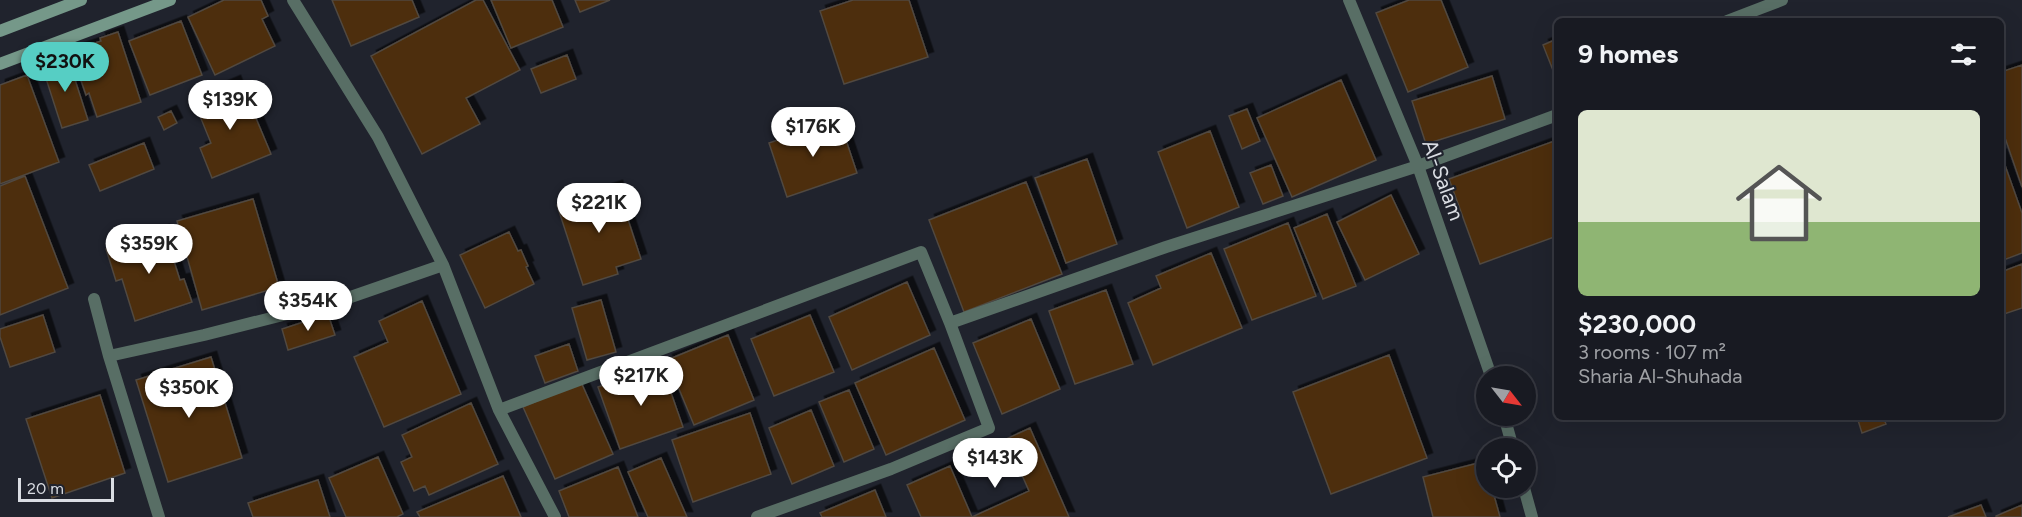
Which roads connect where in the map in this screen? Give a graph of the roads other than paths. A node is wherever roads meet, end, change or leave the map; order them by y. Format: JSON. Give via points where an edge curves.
{"nodes":[{"id":1,"x":81,"y":0,"type":"edge"},
{"id":2,"x":170,"y":0,"type":"edge"},
{"id":3,"x":293,"y":0,"type":"edge"},
{"id":4,"x":1349,"y":0,"type":"edge"},
{"id":5,"x":1782,"y":0,"type":"edge"},
{"id":6,"x":1735,"y":18,"type":"edge"},
{"id":7,"x":0,"y":31,"type":"edge"},
{"id":8,"x":0,"y":64,"type":"edge"},
{"id":9,"x":1554,"y":116,"type":"edge"},
{"id":10,"x":1419,"y":166,"type":"junction"},
{"id":11,"x":442,"y":265,"type":"junction"},
{"id":12,"x":94,"y":298,"type":"dead end"},
{"id":13,"x":950,"y":323,"type":"junction"},
{"id":14,"x":109,"y":356,"type":"junction"},
{"id":15,"x":1488,"y":366,"type":"edge"},
{"id":16,"x":499,"y":410,"type":"junction"},
{"id":17,"x":1527,"y":498,"type":"edge"},
{"id":18,"x":159,"y":517,"type":"edge"},
{"id":19,"x":555,"y":517,"type":"edge"},
{"id":20,"x":757,"y":517,"type":"edge"},
{"id":21,"x":1532,"y":517,"type":"edge"}],
"edges":[{"from":1,"to":7,"type":"main road"},
{"from":2,"to":8,"type":"main road"},
{"from":3,"to":11,"type":"street","via":[[378,137]]},
{"from":4,"to":10,"type":"street","name":"Al-Salam"},
{"from":5,"to":6,"type":"street"},
{"from":9,"to":10,"type":"street"},
{"from":10,"to":13,"type":"street","via":[[1166,247]]},
{"from":10,"to":15,"type":"street","name":"Al-Salam"},
{"from":11,"to":14,"type":"street","via":[[342,300]]},
{"from":11,"to":16,"type":"street"},
{"from":12,"to":14,"type":"street"},
{"from":13,"to":16,"type":"street","via":[[921,252]]},
{"from":13,"to":20,"type":"street","via":[[989,428],[891,469]]},
{"from":14,"to":18,"type":"street"},
{"from":16,"to":19,"type":"street"},
{"from":17,"to":21,"type":"street"}]}
